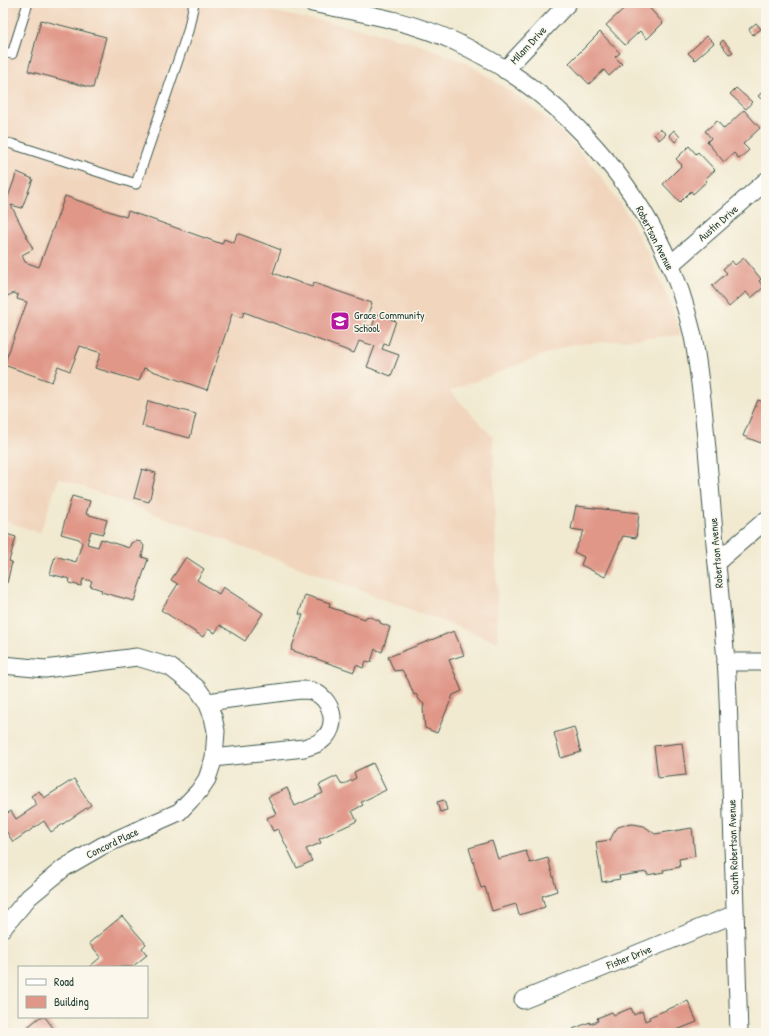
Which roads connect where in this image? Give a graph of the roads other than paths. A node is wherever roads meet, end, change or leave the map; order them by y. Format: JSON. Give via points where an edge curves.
{"nodes":[{"id":1,"x":28,"y":3,"type":"edge"},
{"id":2,"x":194,"y":3,"type":"edge"},
{"id":3,"x":312,"y":3,"type":"edge"},
{"id":4,"x":568,"y":3,"type":"edge"},
{"id":5,"x":3,"y":52,"type":"edge"},
{"id":6,"x":505,"y":70,"type":"junction"},
{"id":7,"x":3,"y":142,"type":"edge"},
{"id":8,"x":766,"y":181,"type":"edge"},
{"id":9,"x":670,"y":265,"type":"junction"},
{"id":10,"x":766,"y":520,"type":"edge"},
{"id":11,"x":717,"y":562,"type":"junction"},
{"id":12,"x":726,"y":662,"type":"junction"},
{"id":13,"x":766,"y":662,"type":"edge"},
{"id":14,"x":3,"y":665,"type":"edge"},
{"id":15,"x":207,"y":702,"type":"junction"},
{"id":16,"x":214,"y":758,"type":"junction"},
{"id":17,"x":735,"y":914,"type":"junction"},
{"id":18,"x":3,"y":928,"type":"edge"},
{"id":19,"x":523,"y":1000,"type":"dead end"},
{"id":20,"x":739,"y":1033,"type":"edge"}],
"edges":[{"from":1,"to":5,"type":"lane","via":[[12,54]]},
{"from":2,"to":7,"type":"lane","via":[[185,38],[136,184]]},
{"from":3,"to":6,"type":"street","name":"Robertson Avenue","via":[[387,19],[437,34]]},
{"from":4,"to":6,"type":"street","name":"Milam Drive"},
{"from":6,"to":9,"type":"street","name":"Robertson Avenue","via":[[555,107],[604,157],[640,207]]},
{"from":8,"to":9,"type":"street","name":"Austin Drive"},
{"from":9,"to":11,"type":"street","name":"Robertson Avenue","via":[[689,318],[696,355]]},
{"from":10,"to":11,"type":"street"},
{"from":11,"to":12,"type":"street","name":"Robertson Avenue"},
{"from":12,"to":13,"type":"street"},
{"from":12,"to":17,"type":"street","name":"South Robertson Avenue"},
{"from":14,"to":15,"type":"street","name":"Concord Place","via":[[45,669],[137,657],[170,667],[197,688]]},
{"from":15,"to":16,"type":"street","name":"Concord Place","via":[[216,731]]},
{"from":15,"to":16,"type":"street","via":[[300,690],[311,691],[321,696],[332,713],[333,723],[329,732],[315,745]]},
{"from":16,"to":18,"type":"street","name":"Concord Place","via":[[207,779],[179,812],[102,846],[64,868],[29,897]]},
{"from":17,"to":19,"type":"street","name":"Fisher Drive"},
{"from":17,"to":20,"type":"street","name":"South Robertson Avenue"}]}
